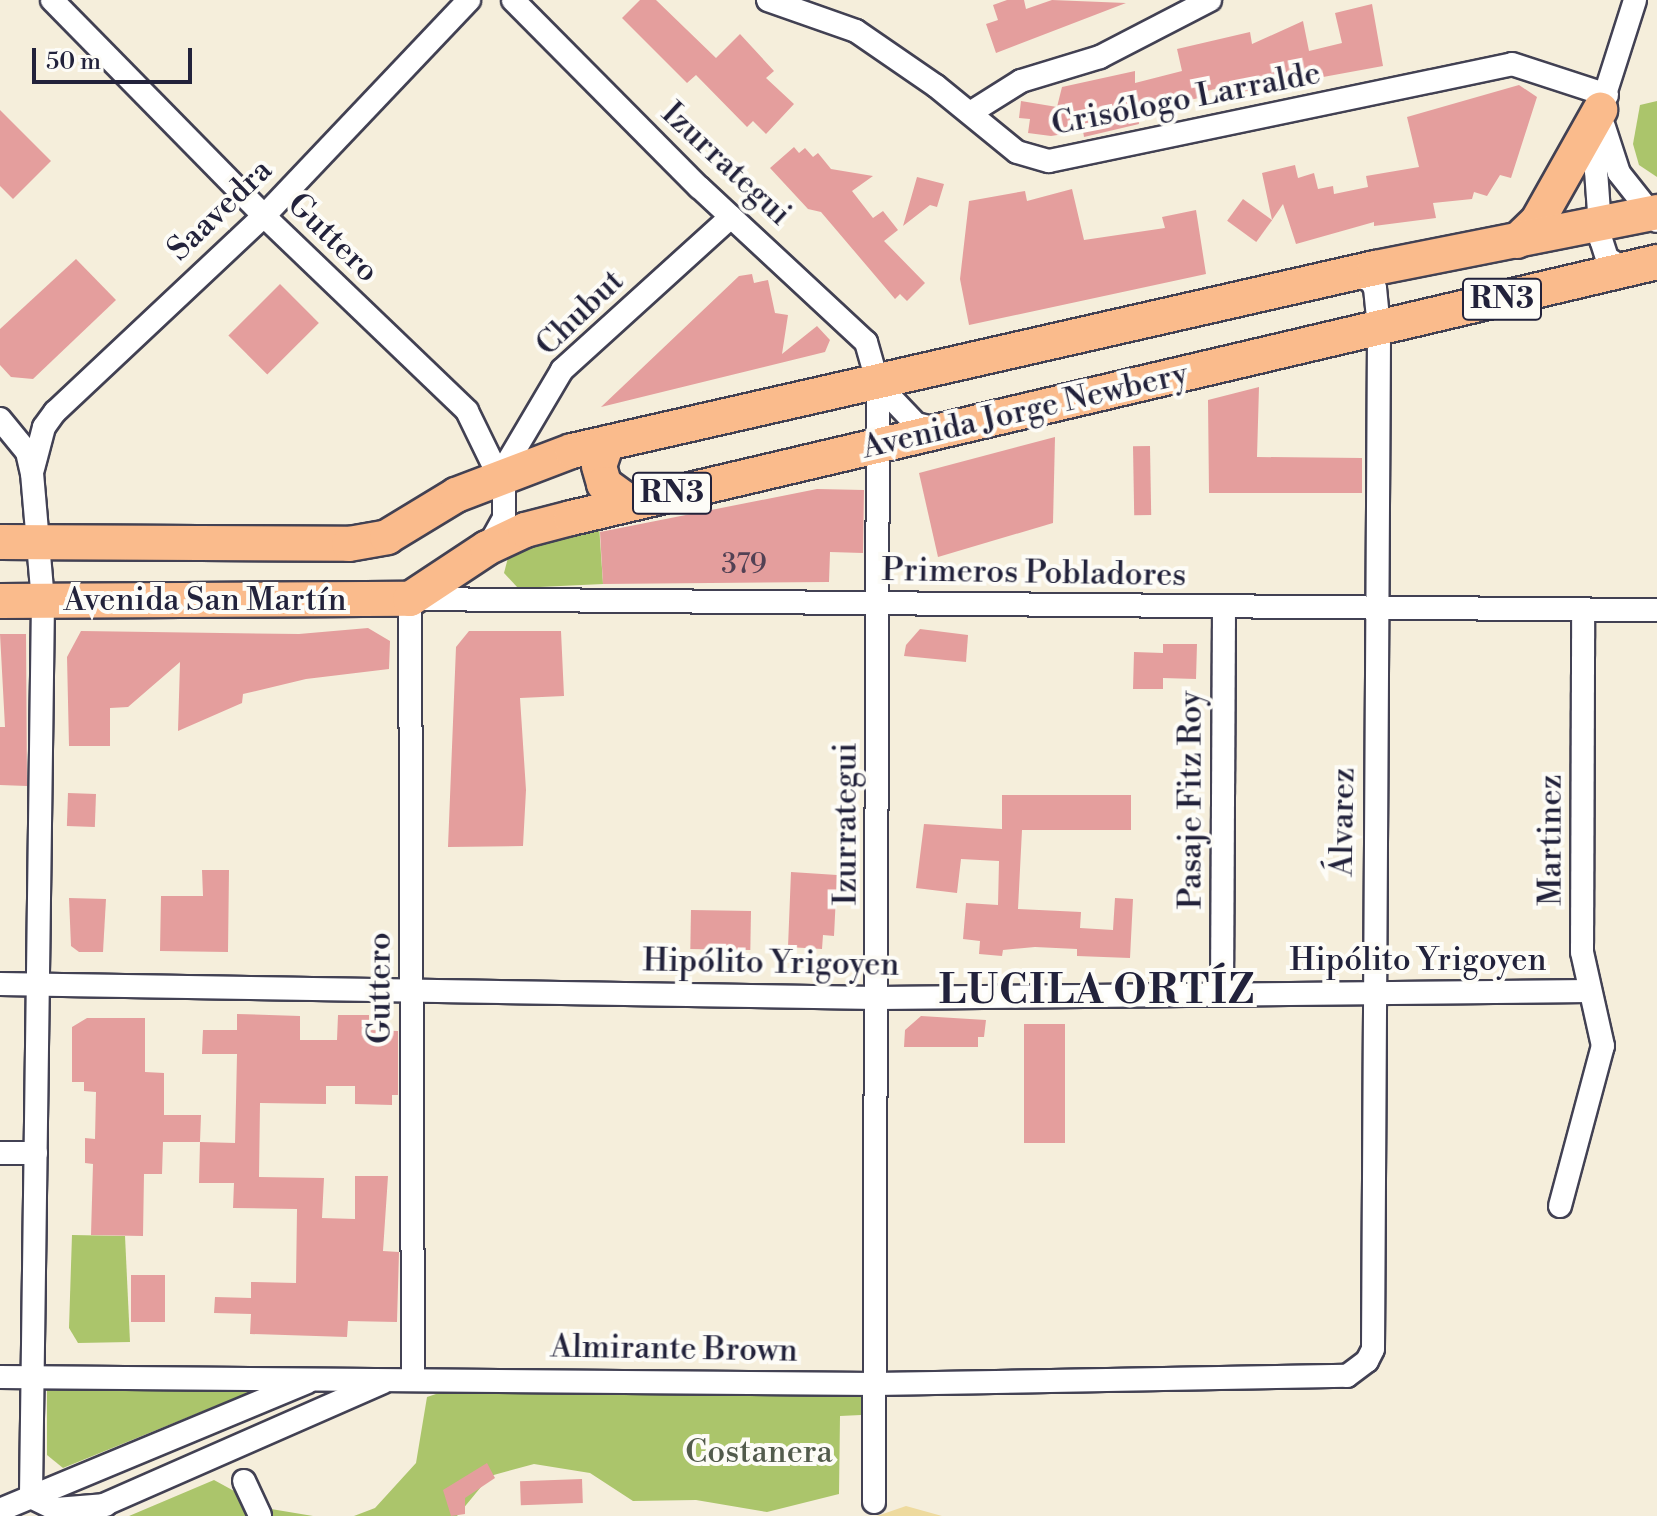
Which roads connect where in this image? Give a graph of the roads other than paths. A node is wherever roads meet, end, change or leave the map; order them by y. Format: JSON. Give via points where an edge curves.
{"nodes":[{"id":1,"x":52,"y":0,"type":"edge"},
{"id":2,"x":469,"y":0,"type":"edge"},
{"id":3,"x":513,"y":0,"type":"edge"},
{"id":4,"x":768,"y":0,"type":"edge"},
{"id":5,"x":1210,"y":0,"type":"edge"},
{"id":6,"x":1635,"y":0,"type":"edge"},
{"id":7,"x":1604,"y":103,"type":"junction"},
{"id":8,"x":970,"y":113,"type":"junction"},
{"id":9,"x":1651,"y":208,"type":"edge"},
{"id":10,"x":264,"y":216,"type":"junction"},
{"id":11,"x":731,"y":217,"type":"junction"},
{"id":12,"x":1598,"y":225,"type":"junction"},
{"id":13,"x":1517,"y":241,"type":"junction"},
{"id":14,"x":1646,"y":262,"type":"edge"},
{"id":15,"x":1350,"y":274,"type":"junction"},
{"id":16,"x":1379,"y":328,"type":"junction"},
{"id":17,"x":878,"y":384,"type":"junction"},
{"id":18,"x":0,"y":419,"type":"edge"},
{"id":19,"x":951,"y":429,"type":"junction"},
{"id":20,"x":607,"y":443,"type":"junction"},
{"id":21,"x":879,"y":445,"type":"junction"},
{"id":22,"x":32,"y":473,"type":"junction"},
{"id":23,"x":500,"y":475,"type":"junction"},
{"id":24,"x":629,"y":502,"type":"junction"},
{"id":25,"x":387,"y":537,"type":"joint"},
{"id":26,"x":0,"y":542,"type":"edge"},
{"id":27,"x":38,"y":542,"type":"junction"},
{"id":28,"x":487,"y":548,"type":"junction"},
{"id":29,"x":410,"y":599,"type":"junction"},
{"id":30,"x":0,"y":601,"type":"edge"},
{"id":31,"x":43,"y":601,"type":"junction"},
{"id":32,"x":880,"y":603,"type":"junction"},
{"id":33,"x":1224,"y":608,"type":"junction"},
{"id":34,"x":1377,"y":608,"type":"junction"},
{"id":35,"x":1657,"y":610,"type":"edge"},
{"id":36,"x":1583,"y":611,"type":"junction"},
{"id":37,"x":0,"y":984,"type":"edge"},
{"id":38,"x":40,"y":984,"type":"junction"},
{"id":39,"x":413,"y":989,"type":"junction"},
{"id":40,"x":1589,"y":991,"type":"junction"},
{"id":41,"x":1222,"y":993,"type":"junction"},
{"id":42,"x":1374,"y":993,"type":"junction"},
{"id":43,"x":877,"y":998,"type":"junction"},
{"id":44,"x":0,"y":1153,"type":"edge"},
{"id":45,"x":36,"y":1153,"type":"junction"},
{"id":46,"x":1560,"y":1206,"type":"dead end"},
{"id":47,"x":1347,"y":1376,"type":"joint"},
{"id":48,"x":0,"y":1377,"type":"edge"},
{"id":49,"x":32,"y":1378,"type":"junction"},
{"id":50,"x":402,"y":1378,"type":"junction"},
{"id":51,"x":315,"y":1379,"type":"junction"},
{"id":52,"x":875,"y":1384,"type":"junction"},
{"id":53,"x":244,"y":1481,"type":"dead end"},
{"id":54,"x":31,"y":1497,"type":"junction"},
{"id":55,"x":874,"y":1502,"type":"dead end"},
{"id":56,"x":106,"y":1505,"type":"junction"},
{"id":57,"x":0,"y":1510,"type":"edge"},
{"id":58,"x":76,"y":1516,"type":"edge"},
{"id":59,"x":260,"y":1516,"type":"edge"}],
"edges":[{"from":1,"to":10,"type":"street","name":"Guttero"},
{"from":2,"to":10,"type":"street","name":"Saavedra"},
{"from":3,"to":11,"type":"street","name":"Izurrategui"},
{"from":4,"to":8,"type":"street","name":"Crisólogo Larralde","via":[[856,31]]},
{"from":5,"to":8,"type":"street","via":[[1100,57],[1021,81]]},
{"from":6,"to":7,"type":"street"},
{"from":7,"to":8,"type":"street","name":"Crisólogo Larralde","via":[[1512,64],[1049,161],[1017,152]]},
{"from":7,"to":9,"type":"street","via":[[1619,173]]},
{"from":7,"to":12,"type":"street"},
{"from":7,"to":13,"type":"highway","via":[[1537,222]]},
{"from":9,"to":12,"type":"highway","number":"RN3"},
{"from":10,"to":22,"type":"street","name":"Saavedra","via":[[55,412],[39,441]]},
{"from":10,"to":23,"type":"street","name":"Guttero","via":[[467,411]]},
{"from":11,"to":17,"type":"street","name":"Izurrategui","via":[[866,342]]},
{"from":11,"to":23,"type":"street","name":"Chubut","via":[[562,370]]},
{"from":12,"to":13,"type":"highway","number":"RN3"},
{"from":12,"to":14,"type":"street","via":[[1607,258]]},
{"from":13,"to":15,"type":"highway","name":"Avenida Jorge Newbery","number":"RN3"},
{"from":14,"to":16,"type":"highway","name":"Avenida Jorge Newbery","number":"RN3"},
{"from":15,"to":16,"type":"street","name":"Álvarez","via":[[1370,280],[1375,288]]},
{"from":15,"to":17,"type":"highway","name":"Avenida Jorge Newbery","number":"RN3"},
{"from":16,"to":19,"type":"highway","name":"Avenida Jorge Newbery","number":"RN3"},
{"from":16,"to":34,"type":"street","name":"Álvarez"},
{"from":17,"to":19,"type":"street","name":"Izurrategui","via":[[916,424]]},
{"from":17,"to":20,"type":"highway","name":"Avenida Jorge Newbery","number":"RN3"},
{"from":17,"to":21,"type":"street","name":"Izurrategui"},
{"from":18,"to":22,"type":"street","via":[[27,452]]},
{"from":19,"to":21,"type":"highway","name":"Avenida Jorge Newbery","number":"RN3"},
{"from":20,"to":23,"type":"highway","name":"Avenida Jorge Newbery","number":"RN3"},
{"from":20,"to":24,"type":"highway","via":[[599,466],[604,484]]},
{"from":21,"to":24,"type":"highway","name":"Avenida Jorge Newbery","number":"RN3"},
{"from":21,"to":32,"type":"street","name":"Izurrategui"},
{"from":22,"to":27,"type":"street"},
{"from":23,"to":25,"type":"highway","name":"Avenida Jorge Newbery","number":"RN3"},
{"from":23,"to":28,"type":"street","name":"Guttero","via":[[504,518]]},
{"from":24,"to":28,"type":"highway","name":"Avenida Jorge Newbery","number":"RN3","via":[[525,530]]},
{"from":25,"to":27,"type":"highway","name":"Avenida San Martín","number":"RN3","via":[[349,544]]},
{"from":26,"to":27,"type":"highway","name":"Avenida San Martín","number":"RN3"},
{"from":27,"to":31,"type":"street"},
{"from":28,"to":29,"type":"highway","name":"Avenida Jorge Newbery","number":"RN3"},
{"from":29,"to":31,"type":"highway","name":"Avenida San Martín"},
{"from":29,"to":32,"type":"street","name":"Primeros Pobladores"},
{"from":29,"to":39,"type":"street","name":"Guttero"},
{"from":30,"to":31,"type":"highway","name":"Avenida San Martín"},
{"from":31,"to":38,"type":"street"},
{"from":32,"to":33,"type":"street","name":"Primeros Pobladores"},
{"from":32,"to":43,"type":"street","name":"Izurrategui"},
{"from":33,"to":34,"type":"street","name":"Primeros Pobladores"},
{"from":33,"to":41,"type":"street","name":"Pasaje Fitz Roy"},
{"from":34,"to":36,"type":"street","name":"Primeros Pobladores"},
{"from":34,"to":42,"type":"street","name":"Álvarez"},
{"from":35,"to":36,"type":"street","name":"Primeros Pobladores"},
{"from":36,"to":40,"type":"street","name":"Martinez","via":[[1582,952]]},
{"from":37,"to":38,"type":"street","name":"Hipólito Yrigoyen"},
{"from":38,"to":39,"type":"street","name":"Hipólito Yrigoyen"},
{"from":38,"to":45,"type":"street"},
{"from":39,"to":43,"type":"street","name":"Hipólito Yrigoyen"},
{"from":39,"to":50,"type":"street","name":"Guttero"},
{"from":40,"to":42,"type":"street","name":"Hipólito Yrigoyen"},
{"from":40,"to":46,"type":"street","name":"Martinez","via":[[1603,1046],[1602,1064]]},
{"from":41,"to":42,"type":"street","name":"Hipólito Yrigoyen"},
{"from":41,"to":43,"type":"street","name":"Hipólito Yrigoyen"},
{"from":42,"to":47,"type":"street","name":"Álvarez","via":[[1373,1349],[1367,1361]]},
{"from":43,"to":52,"type":"street","name":"Izurrategui"},
{"from":44,"to":45,"type":"street"},
{"from":45,"to":49,"type":"street"},
{"from":47,"to":52,"type":"street","name":"Almirante Brown"},
{"from":48,"to":49,"type":"street","name":"Almirante Brown"},
{"from":49,"to":51,"type":"street","name":"Almirante Brown"},
{"from":49,"to":54,"type":"street"},
{"from":50,"to":51,"type":"street","name":"Almirante Brown"},
{"from":50,"to":52,"type":"street","name":"Almirante Brown"},
{"from":50,"to":56,"type":"street"},
{"from":51,"to":54,"type":"street"},
{"from":52,"to":55,"type":"street","name":"Izurrategui"},
{"from":53,"to":59,"type":"street"},
{"from":54,"to":56,"type":"street","via":[[56,1509]]},
{"from":54,"to":57,"type":"street"},
{"from":56,"to":58,"type":"street"}]}
